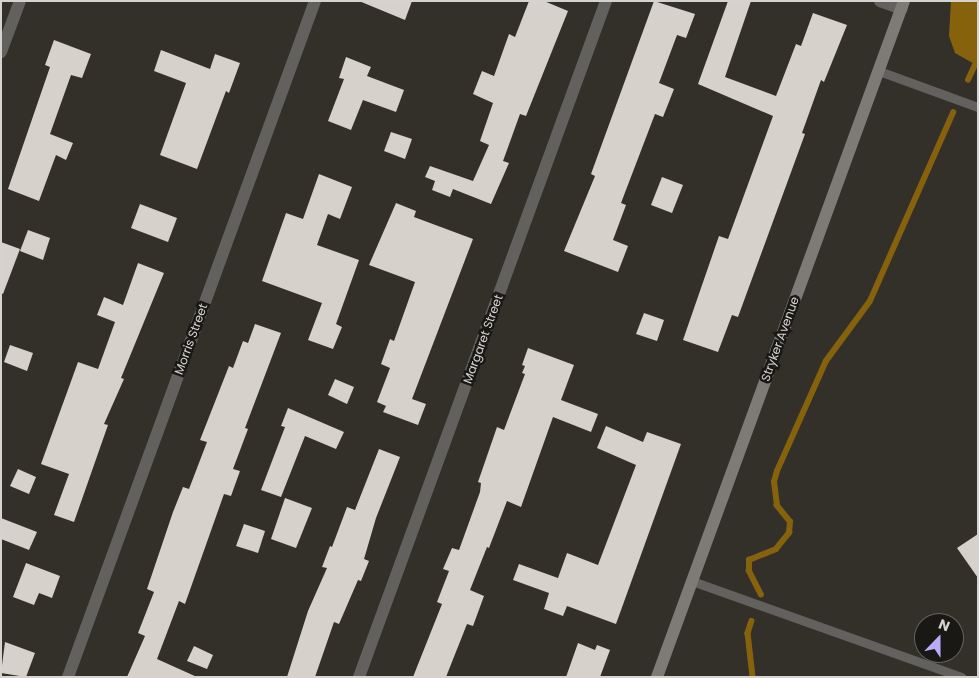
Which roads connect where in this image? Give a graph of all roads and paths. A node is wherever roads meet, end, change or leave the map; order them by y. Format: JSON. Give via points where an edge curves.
{"nodes":[{"id":1,"x":20,"y":1,"type":"edge"},
{"id":2,"x":315,"y":1,"type":"edge"},
{"id":3,"x":606,"y":1,"type":"edge"},
{"id":4,"x":880,"y":1,"type":"edge"},
{"id":5,"x":903,"y":5,"type":"edge"},
{"id":6,"x":1,"y":52,"type":"edge"},
{"id":7,"x":879,"y":71,"type":"junction"},
{"id":8,"x":978,"y":107,"type":"edge"},
{"id":9,"x":692,"y":581,"type":"junction"},
{"id":10,"x":68,"y":677,"type":"edge"},
{"id":11,"x":359,"y":677,"type":"edge"},
{"id":12,"x":656,"y":677,"type":"edge"},
{"id":13,"x":961,"y":677,"type":"edge"}],
"edges":[{"from":1,"to":6,"type":"street"},
{"from":2,"to":10,"type":"street","name":"Morris Street"},
{"from":3,"to":11,"type":"street","name":"Margaret Street"},
{"from":4,"to":5,"type":"street"},
{"from":5,"to":7,"type":"street","name":"Stryker Avenue"},
{"from":7,"to":8,"type":"lane"},
{"from":7,"to":9,"type":"street","name":"Stryker Avenue"},
{"from":9,"to":12,"type":"street","name":"Stryker Avenue"},
{"from":9,"to":13,"type":"lane"}]}
